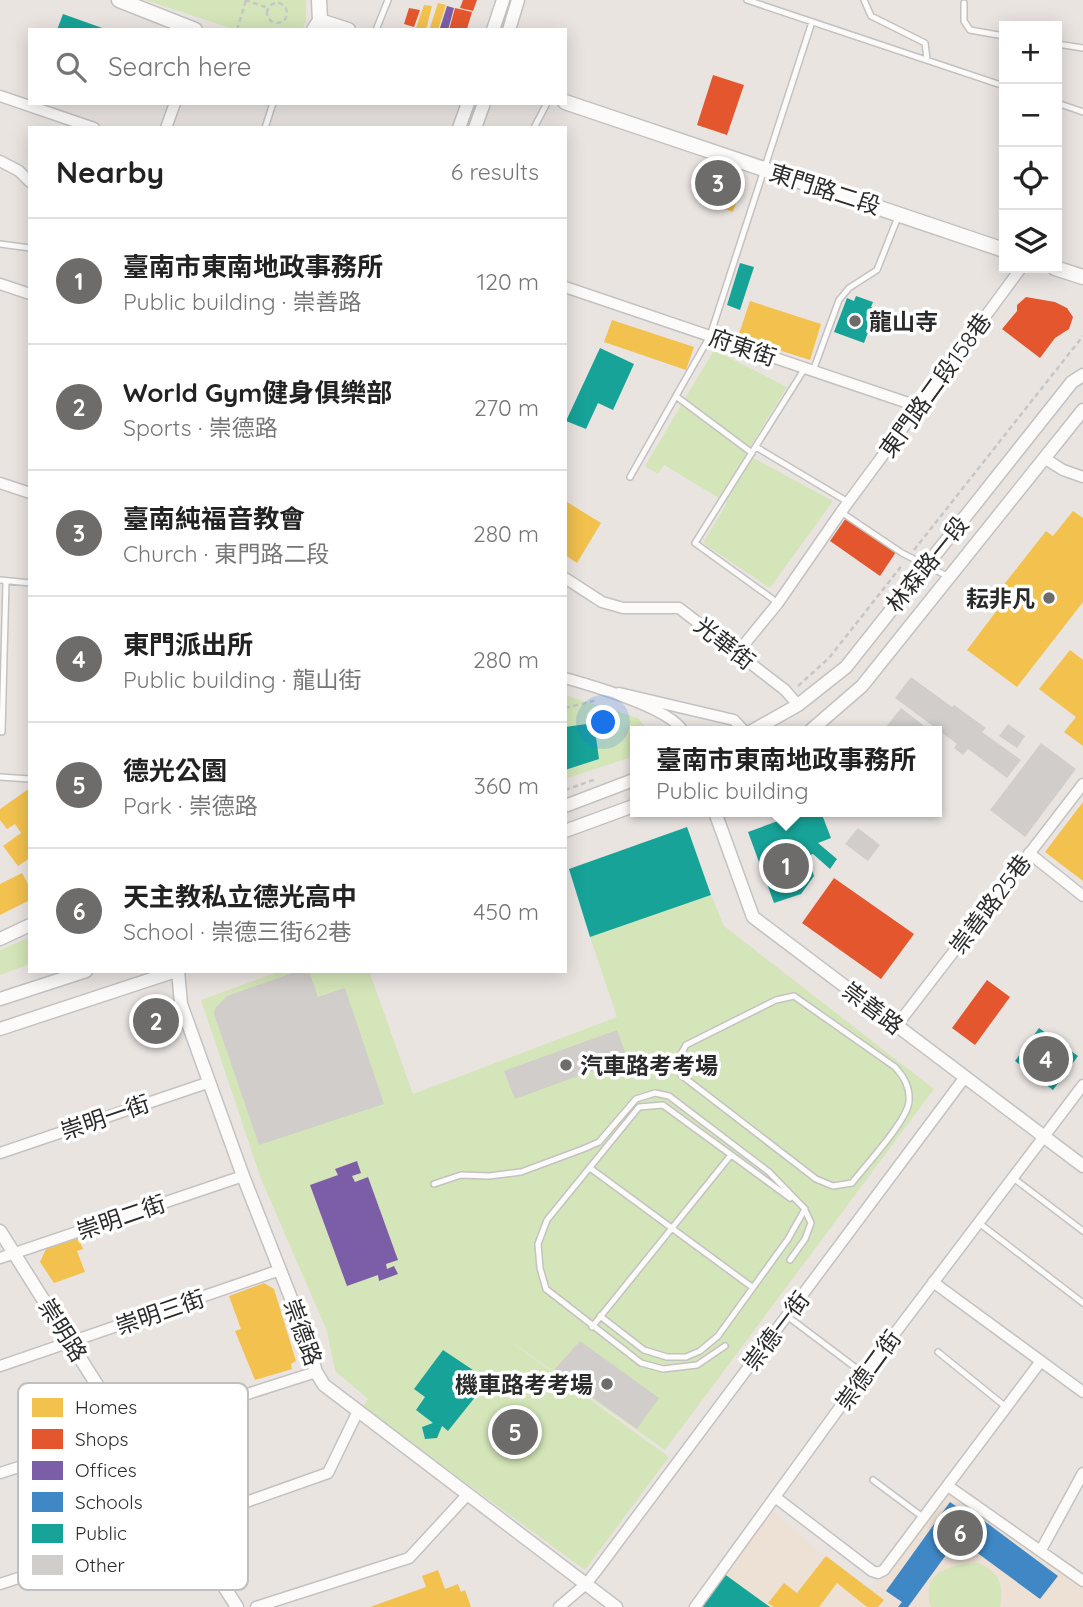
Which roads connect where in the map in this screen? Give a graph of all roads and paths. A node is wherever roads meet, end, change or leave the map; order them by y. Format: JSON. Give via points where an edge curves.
{"nodes":[{"id":1,"x":119,"y":0,"type":"edge"},
{"id":2,"x":246,"y":0,"type":"edge"},
{"id":3,"x":320,"y":0,"type":"edge"},
{"id":4,"x":388,"y":0,"type":"edge"},
{"id":5,"x":503,"y":0,"type":"edge"},
{"id":6,"x":518,"y":0,"type":"edge"},
{"id":7,"x":747,"y":0,"type":"edge"},
{"id":8,"x":864,"y":0,"type":"edge"},
{"id":9,"x":964,"y":3,"type":"dead end"},
{"id":10,"x":269,"y":8,"type":"junction"},
{"id":11,"x":812,"y":22,"type":"junction"},
{"id":12,"x":317,"y":25,"type":"edge"},
{"id":13,"x":190,"y":28,"type":"edge"},
{"id":14,"x":238,"y":28,"type":"edge"},
{"id":15,"x":336,"y":28,"type":"edge"},
{"id":16,"x":377,"y":28,"type":"edge"},
{"id":17,"x":494,"y":28,"type":"edge"},
{"id":18,"x":510,"y":28,"type":"edge"},
{"id":19,"x":999,"y":35,"type":"edge"},
{"id":20,"x":1062,"y":45,"type":"edge"},
{"id":21,"x":1083,"y":48,"type":"edge"},
{"id":22,"x":927,"y":60,"type":"junction"},
{"id":23,"x":999,"y":84,"type":"edge"},
{"id":24,"x":0,"y":96,"type":"edge"},
{"id":25,"x":567,"y":103,"type":"edge"},
{"id":26,"x":174,"y":105,"type":"edge"},
{"id":27,"x":271,"y":105,"type":"edge"},
{"id":28,"x":467,"y":105,"type":"edge"},
{"id":29,"x":483,"y":105,"type":"edge"},
{"id":30,"x":546,"y":105,"type":"edge"},
{"id":31,"x":1062,"y":105,"type":"edge"},
{"id":32,"x":1083,"y":112,"type":"edge"},
{"id":33,"x":88,"y":126,"type":"edge"},
{"id":34,"x":167,"y":126,"type":"edge"},
{"id":35,"x":266,"y":126,"type":"edge"},
{"id":36,"x":460,"y":126,"type":"edge"},
{"id":37,"x":476,"y":126,"type":"edge"},
{"id":38,"x":535,"y":126,"type":"edge"},
{"id":39,"x":0,"y":161,"type":"edge"},
{"id":40,"x":766,"y":169,"type":"junction"},
{"id":41,"x":28,"y":180,"type":"edge"},
{"id":42,"x":900,"y":214,"type":"junction"},
{"id":43,"x":0,"y":244,"type":"edge"},
{"id":44,"x":28,"y":248,"type":"edge"},
{"id":45,"x":999,"y":248,"type":"edge"},
{"id":46,"x":1062,"y":270,"type":"edge"},
{"id":47,"x":1017,"y":273,"type":"edge"},
{"id":48,"x":1083,"y":277,"type":"edge"},
{"id":49,"x":0,"y":284,"type":"edge"},
{"id":50,"x":567,"y":288,"type":"edge"},
{"id":51,"x":28,"y":293,"type":"edge"},
{"id":52,"x":710,"y":336,"type":"junction"},
{"id":53,"x":1083,"y":336,"type":"edge"},
{"id":54,"x":1083,"y":365,"type":"edge"},
{"id":55,"x":809,"y":370,"type":"junction"},
{"id":56,"x":1078,"y":379,"type":"edge"},
{"id":57,"x":677,"y":397,"type":"junction"},
{"id":58,"x":920,"y":407,"type":"junction"},
{"id":59,"x":1083,"y":410,"type":"edge"},
{"id":60,"x":756,"y":447,"type":"junction"},
{"id":61,"x":752,"y":453,"type":"junction"},
{"id":62,"x":1044,"y":458,"type":"junction"},
{"id":63,"x":630,"y":477,"type":"dead end"},
{"id":64,"x":1083,"y":477,"type":"edge"},
{"id":65,"x":0,"y":483,"type":"edge"},
{"id":66,"x":28,"y":491,"type":"edge"},
{"id":67,"x":845,"y":507,"type":"junction"},
{"id":68,"x":909,"y":556,"type":"junction"},
{"id":69,"x":926,"y":565,"type":"junction"},
{"id":70,"x":949,"y":576,"type":"junction"},
{"id":71,"x":567,"y":579,"type":"edge"},
{"id":72,"x":3,"y":581,"type":"edge"},
{"id":73,"x":28,"y":583,"type":"edge"},
{"id":74,"x":778,"y":603,"type":"junction"},
{"id":75,"x":738,"y":652,"type":"junction"},
{"id":76,"x":567,"y":679,"type":"edge"},
{"id":77,"x":619,"y":694,"type":"junction"},
{"id":78,"x":788,"y":694,"type":"junction"},
{"id":79,"x":597,"y":700,"type":"dead end"},
{"id":80,"x":798,"y":705,"type":"junction"},
{"id":81,"x":567,"y":708,"type":"edge"},
{"id":82,"x":680,"y":726,"type":"edge"},
{"id":83,"x":739,"y":726,"type":"edge"},
{"id":84,"x":761,"y":726,"type":"edge"},
{"id":85,"x":816,"y":726,"type":"edge"},
{"id":86,"x":2,"y":732,"type":"edge"},
{"id":87,"x":0,"y":777,"type":"edge"},
{"id":88,"x":28,"y":779,"type":"edge"},
{"id":89,"x":630,"y":781,"type":"edge"},
{"id":90,"x":1083,"y":784,"type":"edge"},
{"id":91,"x":567,"y":805,"type":"edge"},
{"id":92,"x":630,"y":807,"type":"edge"},
{"id":93,"x":717,"y":817,"type":"edge"},
{"id":94,"x":567,"y":830,"type":"edge"},
{"id":95,"x":1029,"y":853,"type":"junction"},
{"id":96,"x":1083,"y":896,"type":"edge"},
{"id":97,"x":28,"y":926,"type":"edge"},
{"id":98,"x":0,"y":939,"type":"edge"},
{"id":99,"x":80,"y":973,"type":"edge"},
{"id":100,"x":171,"y":973,"type":"edge"},
{"id":101,"x":177,"y":973,"type":"edge"},
{"id":102,"x":0,"y":999,"type":"edge"},
{"id":103,"x":897,"y":1026,"type":"junction"},
{"id":104,"x":0,"y":1029,"type":"edge"},
{"id":105,"x":965,"y":1077,"type":"junction"},
{"id":106,"x":210,"y":1082,"type":"junction"},
{"id":107,"x":1083,"y":1085,"type":"edge"},
{"id":108,"x":700,"y":1090,"type":"joint"},
{"id":109,"x":1044,"y":1136,"type":"junction"},
{"id":110,"x":0,"y":1153,"type":"edge"},
{"id":111,"x":732,"y":1155,"type":"junction"},
{"id":112,"x":1083,"y":1166,"type":"edge"},
{"id":113,"x":590,"y":1168,"type":"junction"},
{"id":114,"x":243,"y":1176,"type":"junction"},
{"id":115,"x":1012,"y":1177,"type":"junction"},
{"id":116,"x":434,"y":1184,"type":"dead end"},
{"id":117,"x":805,"y":1209,"type":"junction"},
{"id":118,"x":979,"y":1223,"type":"junction"},
{"id":119,"x":673,"y":1227,"type":"junction"},
{"id":120,"x":0,"y":1231,"type":"edge"},
{"id":121,"x":1083,"y":1231,"type":"edge"},
{"id":122,"x":14,"y":1254,"type":"junction"},
{"id":123,"x":0,"y":1258,"type":"edge"},
{"id":124,"x":790,"y":1260,"type":"dead end"},
{"id":125,"x":280,"y":1270,"type":"junction"},
{"id":126,"x":933,"y":1282,"type":"junction"},
{"id":127,"x":752,"y":1287,"type":"junction"},
{"id":128,"x":1083,"y":1303,"type":"edge"},
{"id":129,"x":600,"y":1316,"type":"junction"},
{"id":130,"x":787,"y":1317,"type":"junction"},
{"id":131,"x":592,"y":1327,"type":"junction"},
{"id":132,"x":72,"y":1343,"type":"junction"},
{"id":133,"x":725,"y":1346,"type":"dead end"},
{"id":134,"x":938,"y":1352,"type":"dead end"},
{"id":135,"x":1041,"y":1361,"type":"junction"},
{"id":136,"x":0,"y":1366,"type":"edge"},
{"id":137,"x":316,"y":1372,"type":"junction"},
{"id":138,"x":864,"y":1374,"type":"junction"},
{"id":139,"x":97,"y":1383,"type":"edge"},
{"id":140,"x":1083,"y":1392,"type":"edge"},
{"id":141,"x":248,"y":1394,"type":"edge"},
{"id":142,"x":1007,"y":1408,"type":"junction"},
{"id":143,"x":358,"y":1412,"type":"junction"},
{"id":144,"x":18,"y":1468,"type":"edge"},
{"id":145,"x":1083,"y":1473,"type":"edge"},
{"id":146,"x":0,"y":1474,"type":"edge"},
{"id":147,"x":873,"y":1480,"type":"dead end"},
{"id":148,"x":948,"y":1486,"type":"junction"},
{"id":149,"x":468,"y":1494,"type":"junction"},
{"id":150,"x":775,"y":1497,"type":"junction"},
{"id":151,"x":248,"y":1501,"type":"edge"},
{"id":152,"x":924,"y":1518,"type":"junction"},
{"id":153,"x":1041,"y":1550,"type":"junction"},
{"id":154,"x":18,"y":1578,"type":"edge"},
{"id":155,"x":1083,"y":1581,"type":"edge"},
{"id":156,"x":0,"y":1584,"type":"edge"},
{"id":157,"x":586,"y":1584,"type":"junction"},
{"id":158,"x":226,"y":1590,"type":"edge"},
{"id":159,"x":237,"y":1607,"type":"edge"},
{"id":160,"x":256,"y":1607,"type":"edge"},
{"id":161,"x":559,"y":1607,"type":"edge"},
{"id":162,"x":616,"y":1607,"type":"edge"},
{"id":163,"x":695,"y":1607,"type":"edge"}],
"edges":[{"from":1,"to":13,"type":"main road"},
{"from":2,"to":10,"type":"path"},
{"from":2,"to":14,"type":"path"},
{"from":3,"to":12,"type":"main road"},
{"from":4,"to":16,"type":"lane"},
{"from":5,"to":17,"type":"street"},
{"from":6,"to":18,"type":"street"},
{"from":7,"to":11,"type":"lane"},
{"from":8,"to":22,"type":"lane","via":[[871,16],[925,43]]},
{"from":9,"to":19,"type":"lane","via":[[964,21],[970,30]]},
{"from":10,"to":10,"type":"path","via":[[273,23],[287,17],[284,5],[277,2]]},
{"from":11,"to":22,"type":"lane"},
{"from":11,"to":40,"type":"lane"},
{"from":12,"to":15,"type":"main road"},
{"from":20,"to":21,"type":"lane"},
{"from":22,"to":23,"type":"lane"},
{"from":24,"to":33,"type":"street"},
{"from":25,"to":40,"type":"main road","name":"東門路二段"},
{"from":26,"to":34,"type":"street"},
{"from":27,"to":35,"type":"lane"},
{"from":28,"to":36,"type":"street"},
{"from":29,"to":37,"type":"street"},
{"from":30,"to":38,"type":"lane"},
{"from":31,"to":32,"type":"lane"},
{"from":39,"to":41,"type":"street"},
{"from":40,"to":42,"type":"main road","name":"東門路二段"},
{"from":40,"to":52,"type":"lane"},
{"from":42,"to":45,"type":"main road","name":"東門路二段"},
{"from":42,"to":55,"type":"lane","via":[[877,270],[838,300]]},
{"from":43,"to":44,"type":"lane"},
{"from":46,"to":48,"type":"main road"},
{"from":47,"to":58,"type":"street","name":"東門路二段158巷"},
{"from":49,"to":51,"type":"street"},
{"from":50,"to":52,"type":"street","name":"府東街"},
{"from":52,"to":55,"type":"street","name":"府東街"},
{"from":52,"to":57,"type":"lane"},
{"from":53,"to":68,"type":"path"},
{"from":54,"to":56,"type":"street","name":"林森路一段"},
{"from":55,"to":58,"type":"street","name":"府東街"},
{"from":55,"to":60,"type":"lane"},
{"from":56,"to":69,"type":"street","name":"林森路一段"},
{"from":57,"to":61,"type":"lane"},
{"from":57,"to":63,"type":"lane"},
{"from":58,"to":67,"type":"street","name":"東門路二段158巷"},
{"from":59,"to":62,"type":"street","name":"林森路一段"},
{"from":60,"to":61,"type":"lane"},
{"from":60,"to":67,"type":"lane"},
{"from":61,"to":74,"type":"lane","via":[[695,542]]},
{"from":62,"to":64,"type":"street"},
{"from":62,"to":70,"type":"street","name":"林森路一段"},
{"from":65,"to":66,"type":"street"},
{"from":67,"to":68,"type":"lane"},
{"from":67,"to":74,"type":"street","name":"東門路二段158巷"},
{"from":68,"to":69,"type":"lane"},
{"from":68,"to":78,"type":"path","via":[[829,657]]},
{"from":69,"to":70,"type":"lane"},
{"from":69,"to":80,"type":"street","name":"林森路一段","via":[[846,667]]},
{"from":70,"to":85,"type":"street","name":"林森路一段","via":[[862,686]]},
{"from":71,"to":75,"type":"street","name":"光華街","via":[[602,602],[623,608],[679,608]]},
{"from":72,"to":73,"type":"lane"},
{"from":72,"to":86,"type":"lane"},
{"from":74,"to":75,"type":"street","name":"東門路二段158巷"},
{"from":75,"to":78,"type":"street","name":"光華街"},
{"from":76,"to":77,"type":"street"},
{"from":77,"to":82,"type":"street"},
{"from":77,"to":83,"type":"street","via":[[734,720]]},
{"from":78,"to":80,"type":"street","name":"光華街"},
{"from":79,"to":81,"type":"path"},
{"from":80,"to":84,"type":"street","name":"林森路一段"},
{"from":87,"to":88,"type":"lane"},
{"from":89,"to":91,"type":"street"},
{"from":90,"to":95,"type":"street","name":"崇善路25巷"},
{"from":92,"to":94,"type":"street"},
{"from":93,"to":103,"type":"street","name":"崇善路","via":[[753,917]]},
{"from":95,"to":96,"type":"street"},
{"from":95,"to":103,"type":"street","name":"崇善路25巷"},
{"from":97,"to":98,"type":"street"},
{"from":99,"to":102,"type":"street"},
{"from":100,"to":104,"type":"street"},
{"from":101,"to":106,"type":"street","name":"崇德路","via":[[181,1003]]},
{"from":103,"to":105,"type":"street","name":"崇善路"},
{"from":105,"to":109,"type":"street","name":"崇善路"},
{"from":105,"to":130,"type":"street","name":"崇德一街"},
{"from":106,"to":110,"type":"street","name":"崇明一街"},
{"from":106,"to":114,"type":"street","name":"崇德路"},
{"from":107,"to":109,"type":"street","name":"崇德二街"},
{"from":108,"to":108,"type":"lane","via":[[816,1179],[834,1185],[852,1183],[909,1103],[906,1079],[895,1067],[794,996],[776,1000],[686,1045],[677,1061],[681,1075]]},
{"from":109,"to":112,"type":"street","name":"崇善路"},
{"from":109,"to":115,"type":"street","name":"崇德二街"},
{"from":111,"to":113,"type":"lane","via":[[663,1105],[639,1107]]},
{"from":111,"to":117,"type":"lane"},
{"from":111,"to":119,"type":"lane"},
{"from":113,"to":119,"type":"lane"},
{"from":113,"to":131,"type":"lane","via":[[547,1220],[538,1244],[546,1289]]},
{"from":114,"to":122,"type":"street","name":"崇明二街"},
{"from":114,"to":125,"type":"street","name":"崇德路"},
{"from":115,"to":118,"type":"street","name":"崇德二街"},
{"from":115,"to":121,"type":"lane"},
{"from":116,"to":117,"type":"lane","via":[[461,1175],[521,1172],[583,1149],[599,1142],[636,1099],[655,1093],[669,1096],[769,1172]]},
{"from":117,"to":124,"type":"lane","via":[[811,1223]]},
{"from":117,"to":127,"type":"lane"},
{"from":118,"to":126,"type":"street","name":"崇德二街"},
{"from":118,"to":128,"type":"lane"},
{"from":119,"to":127,"type":"lane"},
{"from":119,"to":129,"type":"lane"},
{"from":120,"to":122,"type":"street","name":"崇明路"},
{"from":122,"to":123,"type":"street","name":"崇明二街"},
{"from":122,"to":132,"type":"street","name":"崇明路"},
{"from":125,"to":132,"type":"street","name":"崇明三街"},
{"from":125,"to":137,"type":"street","name":"崇德路"},
{"from":126,"to":135,"type":"street"},
{"from":126,"to":138,"type":"street","name":"崇德二街"},
{"from":127,"to":129,"type":"lane","via":[[718,1336],[686,1357],[644,1350]]},
{"from":129,"to":131,"type":"lane"},
{"from":130,"to":138,"type":"lane"},
{"from":130,"to":157,"type":"street","name":"崇德一街"},
{"from":131,"to":133,"type":"lane","via":[[641,1363],[663,1369],[697,1365]]},
{"from":132,"to":136,"type":"street","name":"崇明三街"},
{"from":132,"to":139,"type":"street","name":"崇明路"},
{"from":134,"to":142,"type":"lane"},
{"from":135,"to":140,"type":"street"},
{"from":135,"to":142,"type":"street"},
{"from":137,"to":141,"type":"street"},
{"from":137,"to":143,"type":"street","name":"崇德路","via":[[324,1385]]},
{"from":138,"to":150,"type":"street","name":"崇德二街"},
{"from":142,"to":148,"type":"street"},
{"from":143,"to":149,"type":"street","name":"崇德路"},
{"from":143,"to":151,"type":"street","via":[[328,1473]]},
{"from":144,"to":146,"type":"street"},
{"from":145,"to":153,"type":"street"},
{"from":147,"to":152,"type":"lane"},
{"from":148,"to":152,"type":"street"},
{"from":148,"to":153,"type":"street"},
{"from":149,"to":157,"type":"street","name":"崇德路"},
{"from":149,"to":160,"type":"street","via":[[409,1558]]},
{"from":150,"to":152,"type":"street","via":[[878,1573],[887,1568]]},
{"from":150,"to":163,"type":"street","name":"崇德二街"},
{"from":153,"to":155,"type":"street"},
{"from":154,"to":156,"type":"street"},
{"from":157,"to":161,"type":"street","name":"崇德一街"},
{"from":157,"to":162,"type":"street","name":"崇德路"},
{"from":158,"to":159,"type":"street","name":"崇明路"}]}
